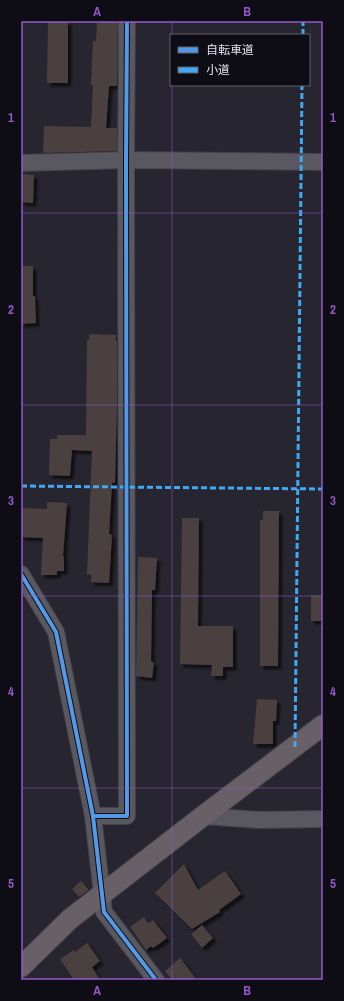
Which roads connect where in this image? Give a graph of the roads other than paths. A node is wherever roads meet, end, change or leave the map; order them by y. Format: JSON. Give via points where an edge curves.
{"nodes":[{"id":1,"x":127,"y":21,"type":"edge"},
{"id":2,"x":126,"y":160,"type":"junction"},
{"id":3,"x":323,"y":162,"type":"edge"},
{"id":4,"x":21,"y":164,"type":"edge"},
{"id":5,"x":21,"y":574,"type":"edge"},
{"id":6,"x":323,"y":725,"type":"edge"},
{"id":7,"x":93,"y":816,"type":"junction"},
{"id":8,"x":203,"y":816,"type":"junction"},
{"id":9,"x":323,"y":819,"type":"edge"},
{"id":10,"x":103,"y":903,"type":"junction"},
{"id":11,"x":21,"y":967,"type":"edge"},
{"id":12,"x":156,"y":980,"type":"edge"}],
"edges":[{"from":1,"to":2,"type":"street"},
{"from":2,"to":3,"type":"street"},
{"from":2,"to":4,"type":"street"},
{"from":2,"to":7,"type":"street","via":[[127,816]]},
{"from":5,"to":7,"type":"street","via":[[56,632]]},
{"from":6,"to":8,"type":"main road"},
{"from":7,"to":10,"type":"street"},
{"from":8,"to":9,"type":"street","via":[[260,820]]},
{"from":8,"to":10,"type":"main road"},
{"from":10,"to":11,"type":"main road","via":[[70,920]]},
{"from":10,"to":12,"type":"street"}]}
